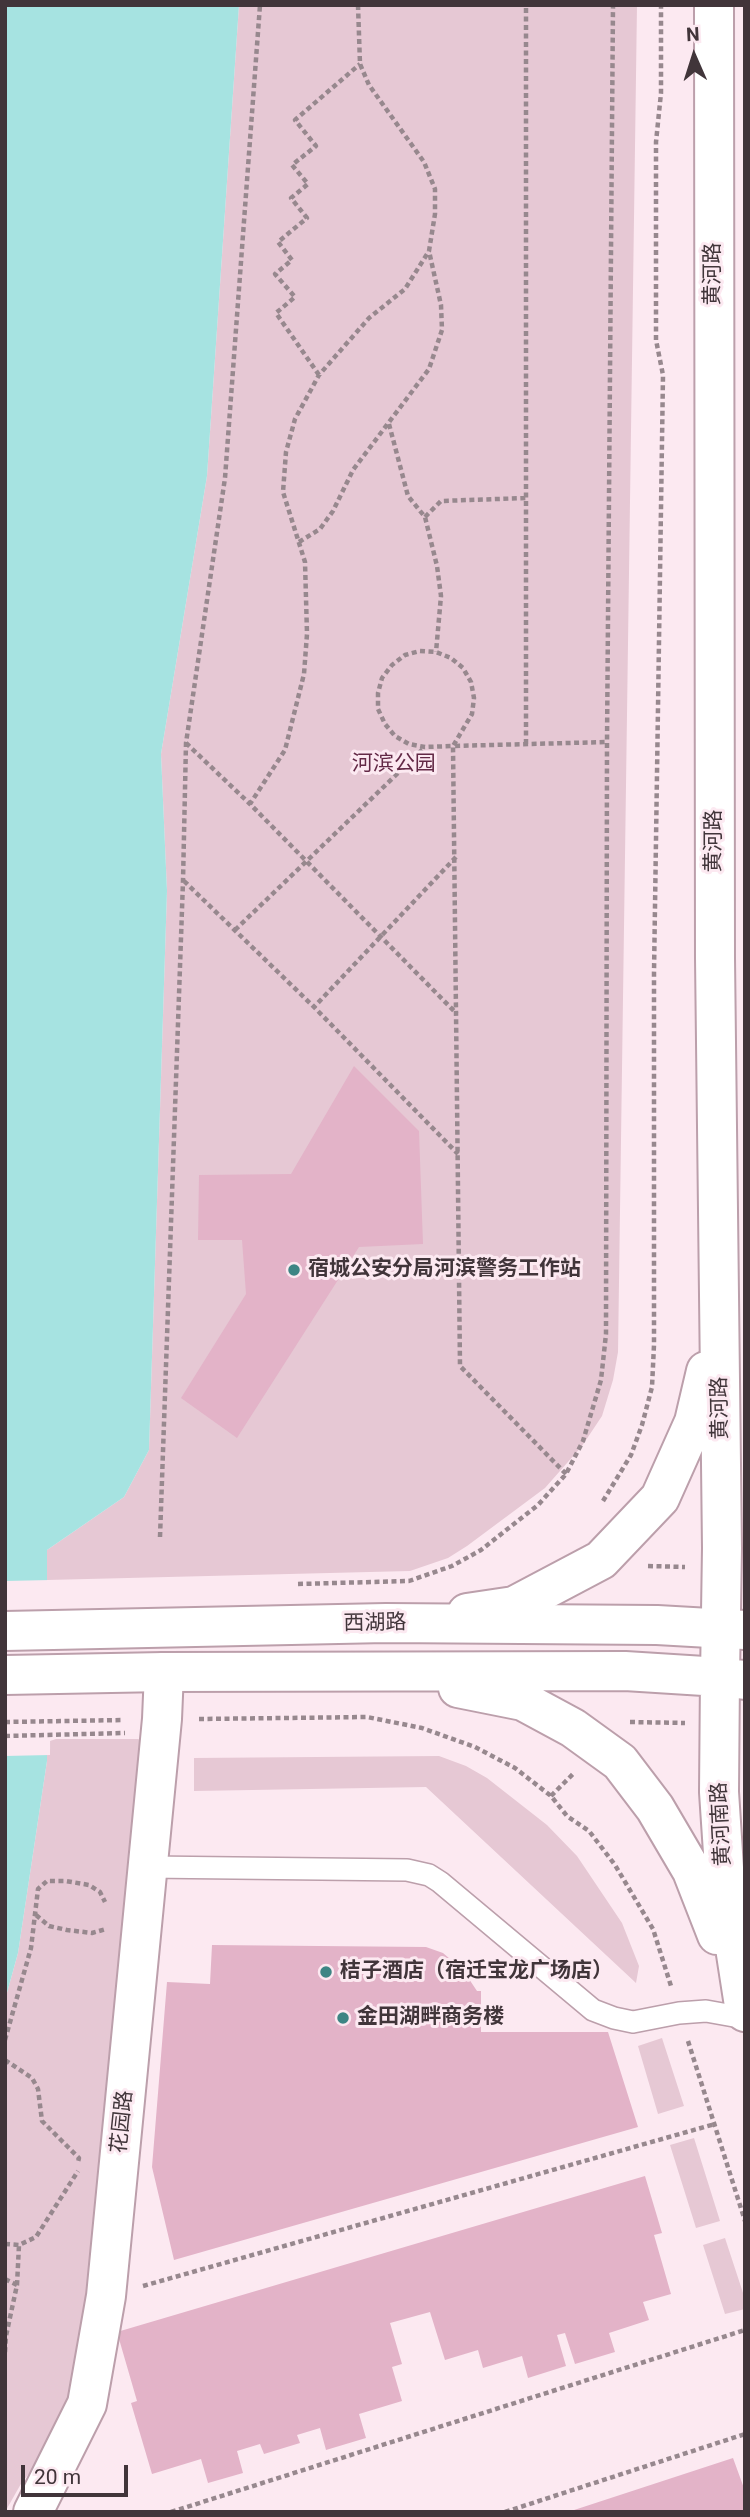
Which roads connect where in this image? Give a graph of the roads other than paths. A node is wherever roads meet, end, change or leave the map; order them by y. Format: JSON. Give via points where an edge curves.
{"nodes":[{"id":1,"x":714,"y":5,"type":"edge"},
{"id":2,"x":719,"y":1216,"type":"junction"},
{"id":3,"x":386,"y":1623,"type":"junction"},
{"id":4,"x":733,"y":1629,"type":"edge"},
{"id":5,"x":5,"y":1631,"type":"edge"},
{"id":6,"x":164,"y":1672,"type":"junction"},
{"id":7,"x":380,"y":1672,"type":"junction"},
{"id":8,"x":5,"y":1675,"type":"edge"},
{"id":9,"x":732,"y":1678,"type":"edge"},
{"id":10,"x":148,"y":1867,"type":"junction"},
{"id":11,"x":745,"y":2015,"type":"edge"},
{"id":12,"x":33,"y":2512,"type":"edge"}],
"edges":[{"from":1,"to":2,"type":"main road","name":"黄河路"},
{"from":2,"to":3,"type":"main road","via":[[706,1373],[694,1422],[660,1497],[601,1560],[514,1606]]},
{"from":2,"to":4,"type":"main road","name":"黄河路"},
{"from":3,"to":4,"type":"main road","name":"西湖路"},
{"from":3,"to":5,"type":"main road","name":"西湖路"},
{"from":4,"to":9,"type":"main road","name":"黄河路"},
{"from":6,"to":7,"type":"main road"},
{"from":6,"to":8,"type":"main road"},
{"from":6,"to":10,"type":"main road","name":"花园路"},
{"from":7,"to":9,"type":"main road","via":[[646,1671]]},
{"from":7,"to":11,"type":"main road","via":[[523,1701],[573,1728],[620,1762],[655,1808],[692,1871]]},
{"from":9,"to":11,"type":"main road","name":"黄河南路","via":[[719,1791],[725,1883]]},
{"from":10,"to":11,"type":"lane","via":[[407,1870],[429,1875],[593,2010],[633,2022],[706,2011]]},
{"from":10,"to":12,"type":"main road","name":"花园路","via":[[106,2296],[87,2404]]}]}
